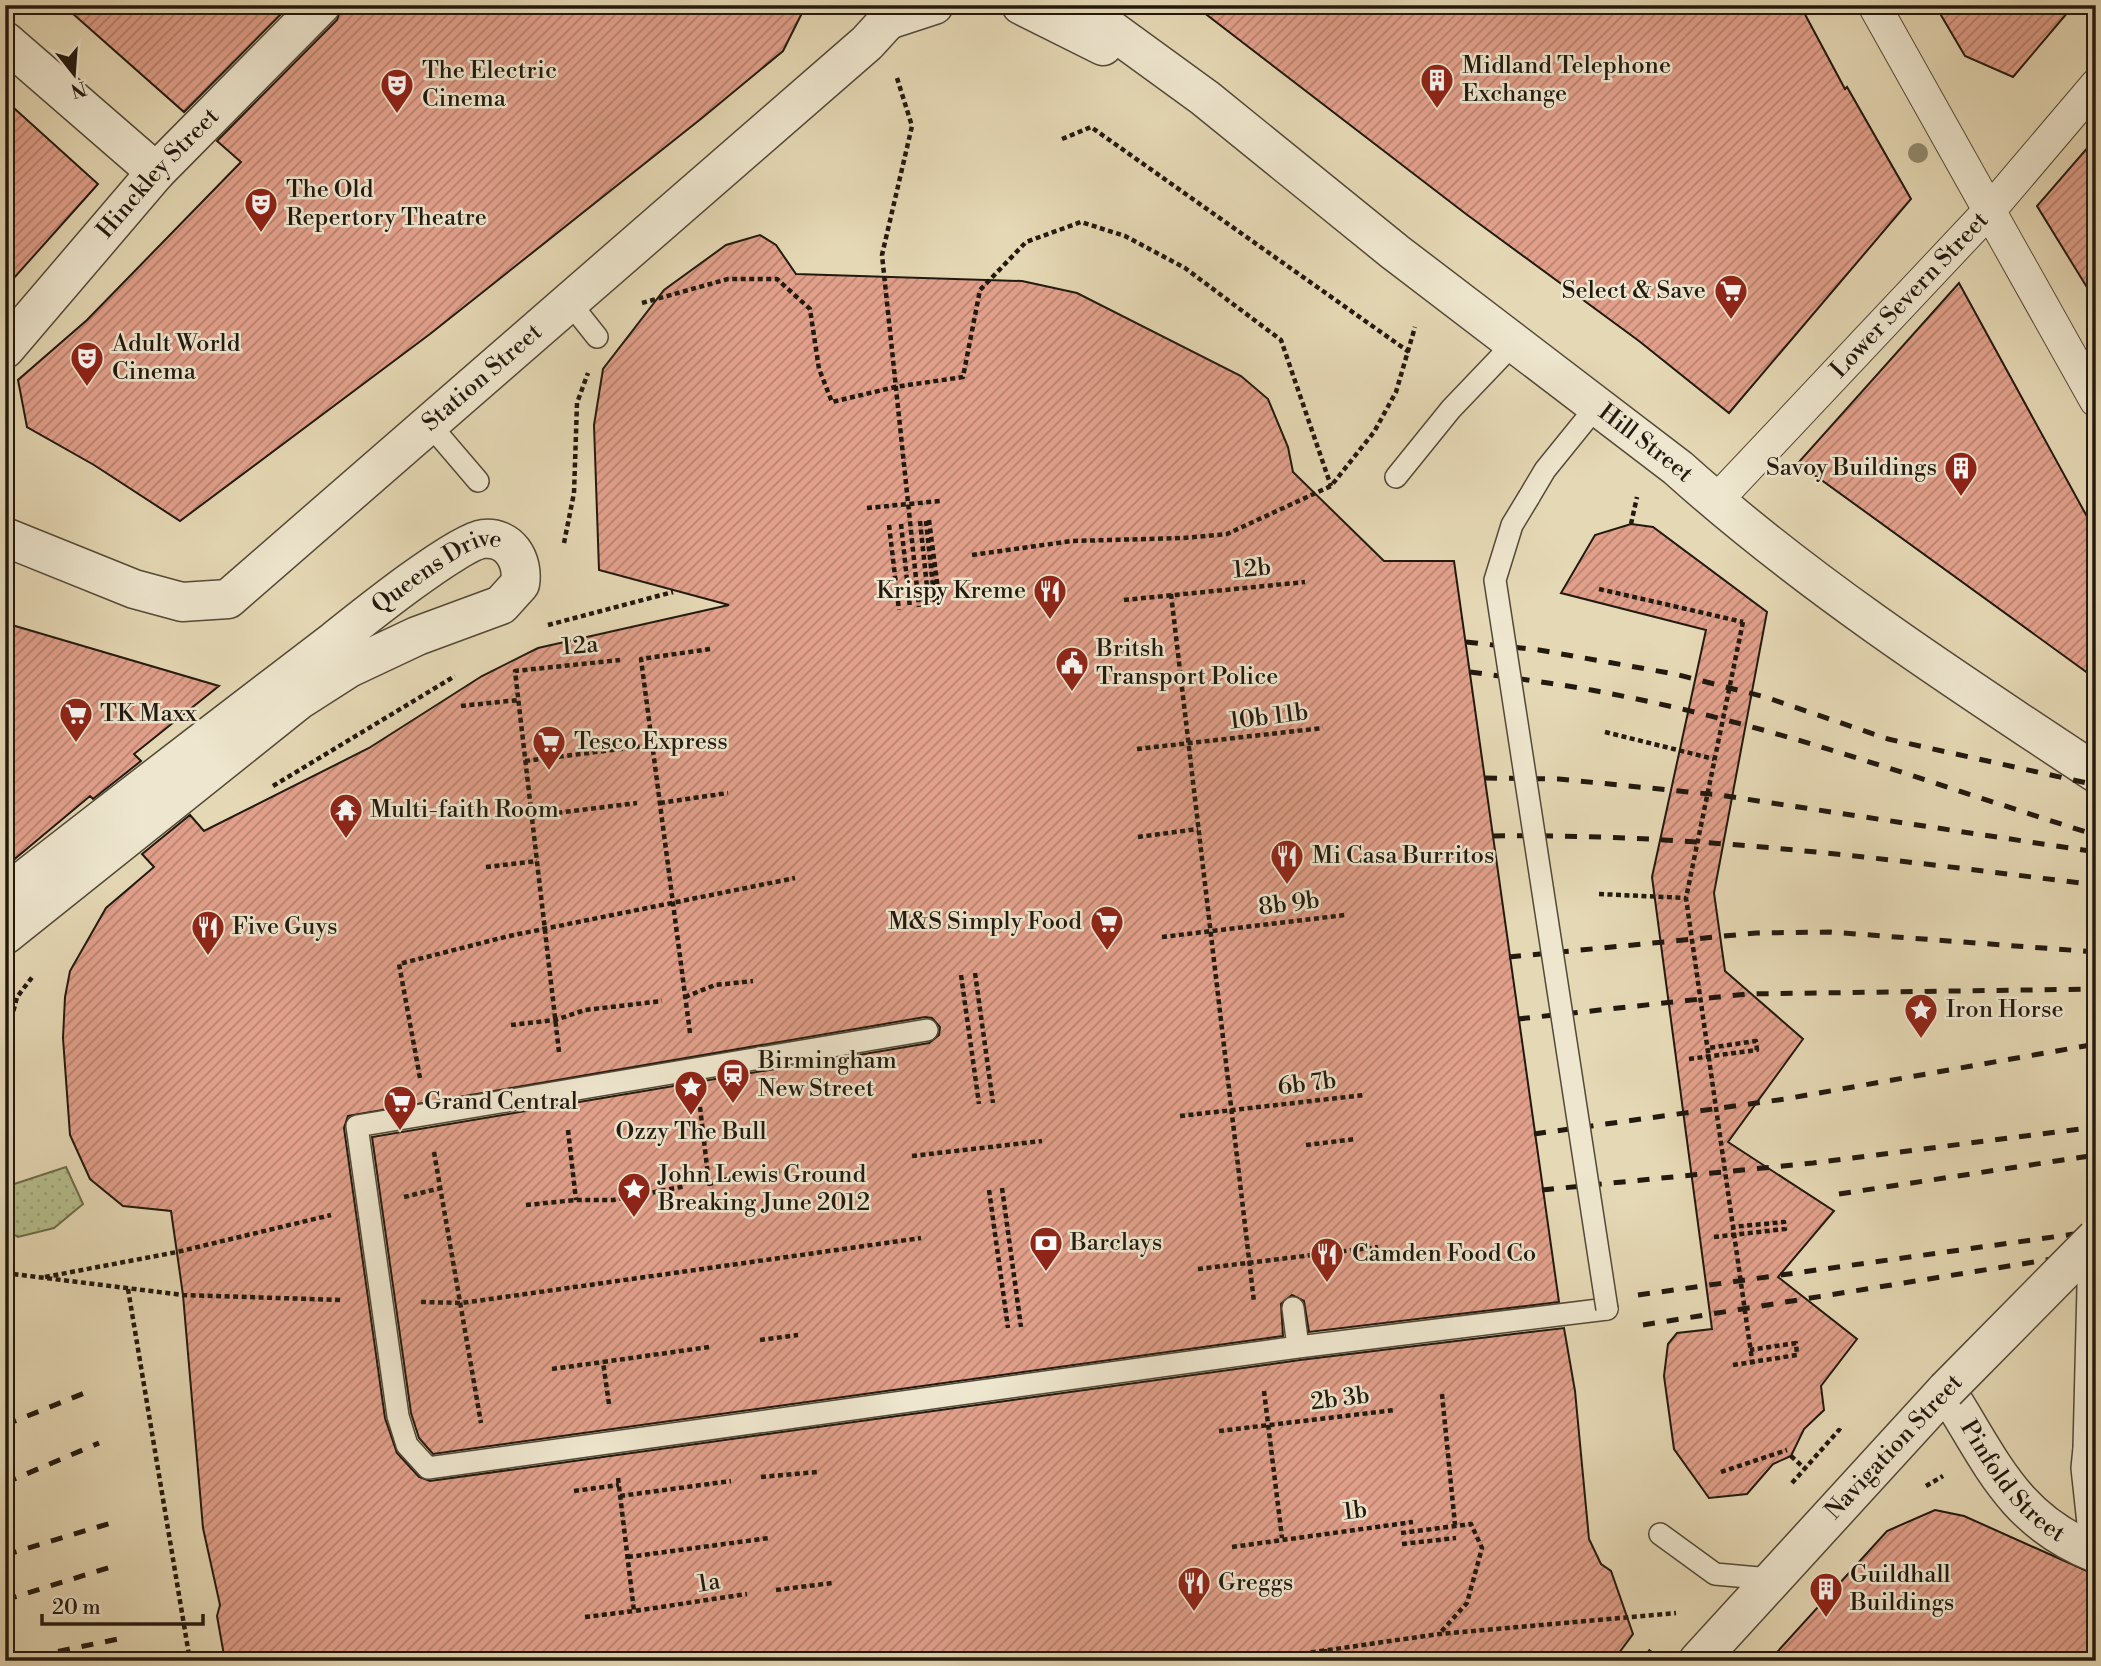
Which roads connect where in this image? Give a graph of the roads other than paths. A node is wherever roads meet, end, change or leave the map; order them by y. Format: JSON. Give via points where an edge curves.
{"nodes":[{"id":1,"x":321,"y":5,"type":"edge"},
{"id":2,"x":934,"y":5,"type":"edge"},
{"id":3,"x":1021,"y":5,"type":"edge"},
{"id":4,"x":1077,"y":5,"type":"edge"},
{"id":5,"x":1874,"y":5,"type":"edge"},
{"id":6,"x":890,"y":13,"type":"edge"},
{"id":7,"x":5,"y":41,"type":"edge"},
{"id":8,"x":2096,"y":85,"type":"edge"},
{"id":9,"x":1205,"y":98,"type":"junction"},
{"id":10,"x":156,"y":172,"type":"junction"},
{"id":11,"x":1989,"y":211,"type":"junction"},
{"id":12,"x":570,"y":303,"type":"junction"},
{"id":13,"x":597,"y":337,"type":"dead end"},
{"id":14,"x":1515,"y":342,"type":"junction"},
{"id":15,"x":5,"y":349,"type":"edge"},
{"id":16,"x":2096,"y":401,"type":"edge"},
{"id":17,"x":1596,"y":407,"type":"junction"},
{"id":18,"x":430,"y":426,"type":"junction"},
{"id":19,"x":1396,"y":477,"type":"dead end"},
{"id":20,"x":478,"y":481,"type":"dead end"},
{"id":21,"x":1715,"y":502,"type":"junction"},
{"id":22,"x":13,"y":540,"type":"edge"},
{"id":23,"x":2096,"y":773,"type":"edge"},
{"id":24,"x":5,"y":895,"type":"edge"},
{"id":25,"x":5,"y":935,"type":"edge"},
{"id":26,"x":927,"y":1030,"type":"dead end"},
{"id":27,"x":2092,"y":1241,"type":"edge"},
{"id":28,"x":1293,"y":1308,"type":"dead end"},
{"id":29,"x":1298,"y":1347,"type":"junction"},
{"id":30,"x":1945,"y":1390,"type":"junction"},
{"id":31,"x":1660,"y":1534,"type":"dead end"},
{"id":32,"x":2093,"y":1552,"type":"edge"},
{"id":33,"x":1770,"y":1579,"type":"junction"},
{"id":34,"x":1698,"y":1661,"type":"edge"}],
"edges":[{"from":1,"to":10,"type":"street","name":"Hinckley Street"},
{"from":2,"to":6,"type":"street"},
{"from":3,"to":9,"type":"street","name":"Hill Street"},
{"from":4,"to":9,"type":"street","name":"Hill Street"},
{"from":5,"to":11,"type":"street"},
{"from":6,"to":12,"type":"street","name":"Station Street","via":[[730,165]]},
{"from":7,"to":10,"type":"street"},
{"from":8,"to":11,"type":"street","name":"Lower Severn Street"},
{"from":9,"to":14,"type":"street","name":"Hill Street"},
{"from":10,"to":15,"type":"street","name":"Hinckley Street"},
{"from":11,"to":16,"type":"street"},
{"from":11,"to":21,"type":"street","name":"Lower Severn Street"},
{"from":12,"to":13,"type":"lane"},
{"from":12,"to":18,"type":"street","name":"Station Street"},
{"from":14,"to":17,"type":"street","name":"Hill Street"},
{"from":14,"to":19,"type":"lane","via":[[1451,409]]},
{"from":17,"to":21,"type":"street","name":"Hill Street"},
{"from":17,"to":29,"type":"lane","bridge":true,"via":[[1545,470],[1512,525],[1495,580],[1607,1309]]},
{"from":18,"to":20,"type":"lane"},
{"from":18,"to":22,"type":"street","name":"Station Street","via":[[228,600],[182,602],[135,589]]},
{"from":21,"to":23,"type":"street","name":"Hill Street","via":[[1895,639]]},
{"from":24,"to":25,"type":"street","name":"Queens Drive","via":[[397,592],[467,545],[490,539],[510,547],[517,556],[520,584],[510,599],[349,668],[299,700]]},
{"from":26,"to":29,"type":"lane","via":[[357,1126],[398,1416],[407,1445],[428,1468]]},
{"from":27,"to":30,"type":"street","name":"Navigation Street","bridge":true},
{"from":27,"to":32,"type":"lane","bridge":true,"via":[[2082,1468]]},
{"from":28,"to":29,"type":"lane"},
{"from":30,"to":32,"type":"street","name":"Pinfold Street","via":[[2008,1492],[2042,1524]]},
{"from":30,"to":33,"type":"street","name":"Navigation Street"},
{"from":31,"to":33,"type":"lane","via":[[1715,1574]]},
{"from":33,"to":34,"type":"street","name":"Navigation Street"}]}
